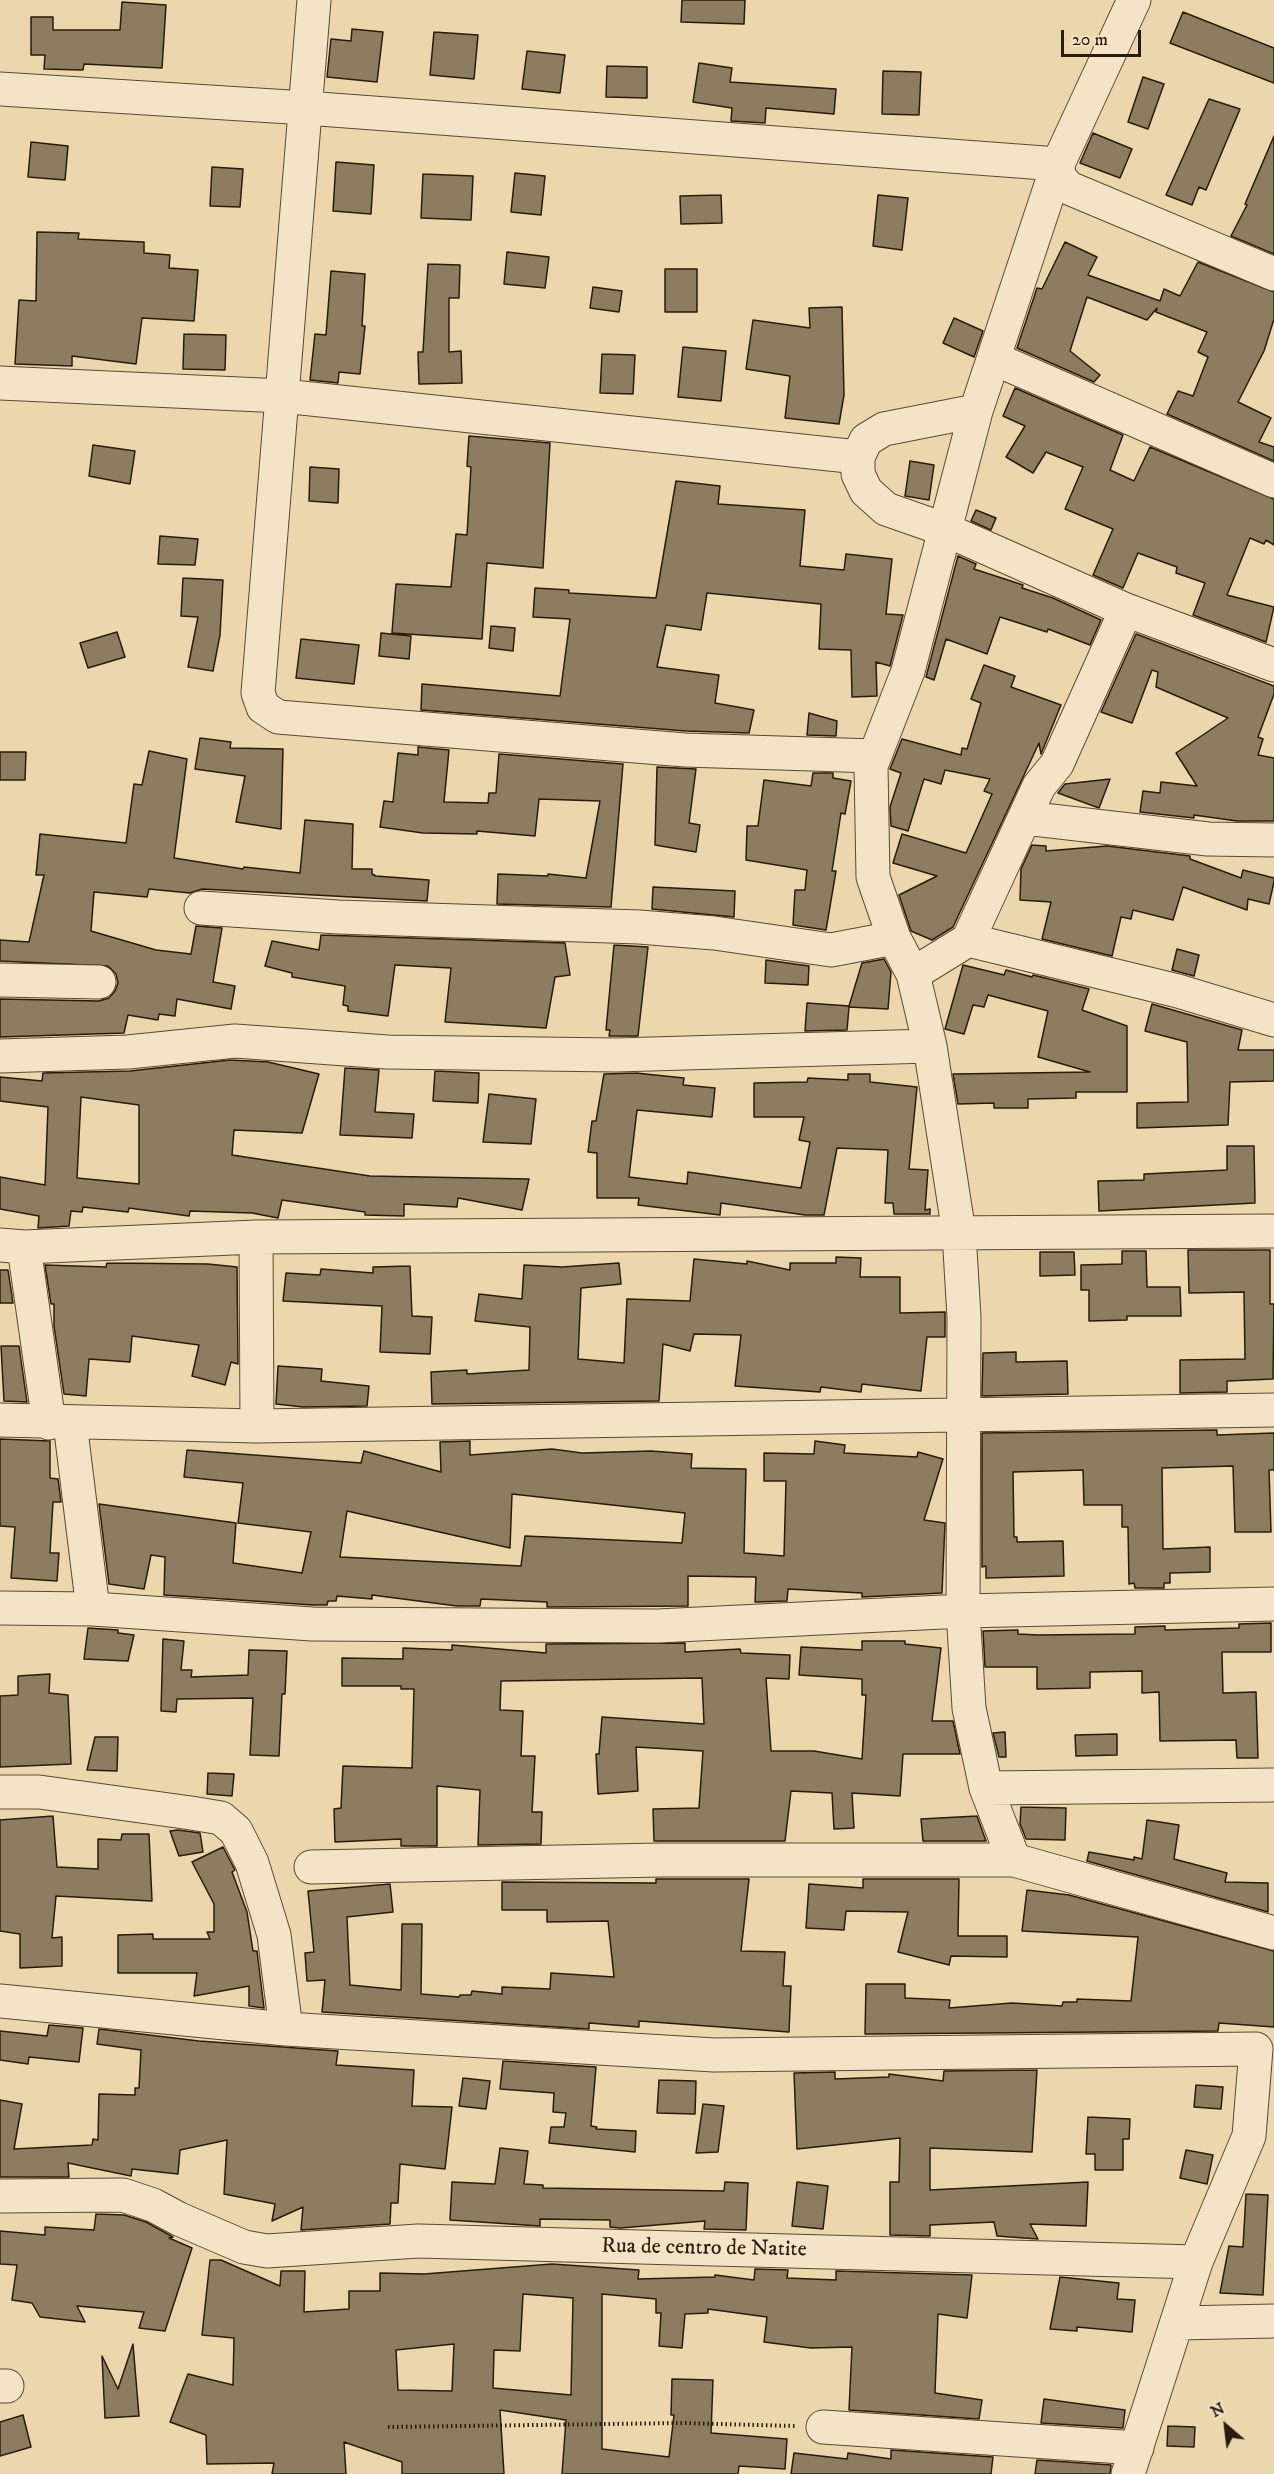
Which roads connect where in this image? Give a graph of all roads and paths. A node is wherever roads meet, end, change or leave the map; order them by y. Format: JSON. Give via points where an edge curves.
{"nodes":[{"id":1,"x":314,"y":0,"type":"edge"},
{"id":2,"x":1109,"y":0,"type":"edge"},
{"id":3,"x":1134,"y":0,"type":"edge"},
{"id":4,"x":1113,"y":43,"type":"junction"},
{"id":5,"x":0,"y":88,"type":"edge"},
{"id":6,"x":306,"y":108,"type":"junction"},
{"id":7,"x":1058,"y":164,"type":"junction"},
{"id":8,"x":1274,"y":274,"type":"edge"},
{"id":9,"x":995,"y":359,"type":"junction"},
{"id":10,"x":0,"y":383,"type":"edge"},
{"id":11,"x":283,"y":396,"type":"junction"},
{"id":12,"x":976,"y":411,"type":"junction"},
{"id":13,"x":858,"y":457,"type":"junction"},
{"id":14,"x":1274,"y":481,"type":"edge"},
{"id":15,"x":946,"y":530,"type":"junction"},
{"id":16,"x":1126,"y":610,"type":"junction"},
{"id":17,"x":1274,"y":665,"type":"edge"},
{"id":18,"x":874,"y":756,"type":"junction"},
{"id":19,"x":1025,"y":818,"type":"junction"},
{"id":20,"x":1274,"y":840,"type":"edge"},
{"id":21,"x":201,"y":908,"type":"dead end"},
{"id":22,"x":894,"y":938,"type":"junction"},
{"id":23,"x":968,"y":940,"type":"junction"},
{"id":24,"x":913,"y":974,"type":"junction"},
{"id":25,"x":0,"y":980,"type":"edge"},
{"id":26,"x":99,"y":982,"type":"dead end"},
{"id":27,"x":1274,"y":1020,"type":"edge"},
{"id":28,"x":930,"y":1046,"type":"junction"},
{"id":29,"x":0,"y":1056,"type":"edge"},
{"id":30,"x":1274,"y":1231,"type":"edge"},
{"id":31,"x":960,"y":1233,"type":"junction"},
{"id":32,"x":256,"y":1237,"type":"junction"},
{"id":33,"x":12,"y":1246,"type":"edge"},
{"id":34,"x":1274,"y":1410,"type":"edge"},
{"id":35,"x":963,"y":1415,"type":"junction"},
{"id":36,"x":0,"y":1420,"type":"edge"},
{"id":37,"x":59,"y":1423,"type":"junction"},
{"id":38,"x":257,"y":1426,"type":"junction"},
{"id":39,"x":1274,"y":1604,"type":"edge"},
{"id":40,"x":0,"y":1608,"type":"edge"},
{"id":41,"x":93,"y":1609,"type":"junction"},
{"id":42,"x":963,"y":1611,"type":"junction"},
{"id":43,"x":1274,"y":1785,"type":"edge"},
{"id":44,"x":986,"y":1788,"type":"junction"},
{"id":45,"x":0,"y":1792,"type":"edge"},
{"id":46,"x":1014,"y":1860,"type":"junction"},
{"id":47,"x":311,"y":1867,"type":"dead end"},
{"id":48,"x":1274,"y":1933,"type":"edge"},
{"id":49,"x":0,"y":2001,"type":"edge"},
{"id":50,"x":286,"y":2029,"type":"junction"},
{"id":51,"x":1265,"y":2048,"type":"edge"},
{"id":52,"x":1262,"y":2136,"type":"edge"},
{"id":53,"x":0,"y":2196,"type":"edge"},
{"id":54,"x":1196,"y":2262,"type":"junction"},
{"id":55,"x":1274,"y":2321,"type":"edge"},
{"id":56,"x":1178,"y":2323,"type":"junction"},
{"id":57,"x":388,"y":2427,"type":"dead end"},
{"id":58,"x":823,"y":2427,"type":"joint"},
{"id":59,"x":1132,"y":2461,"type":"edge"}],
"edges":[{"from":1,"to":6,"type":"street"},
{"from":2,"to":4,"type":"street"},
{"from":3,"to":4,"type":"street"},
{"from":4,"to":7,"type":"street"},
{"from":5,"to":6,"type":"street"},
{"from":6,"to":7,"type":"street"},
{"from":6,"to":11,"type":"street"},
{"from":7,"to":8,"type":"street","via":[[1059,177],[1069,188]]},
{"from":7,"to":9,"type":"street"},
{"from":9,"to":12,"type":"street"},
{"from":9,"to":14,"type":"street"},
{"from":10,"to":11,"type":"street"},
{"from":11,"to":13,"type":"street"},
{"from":11,"to":18,"type":"street","via":[[258,693],[263,707],[278,717],[685,750]]},
{"from":12,"to":13,"type":"street","via":[[884,429],[866,440]]},
{"from":12,"to":15,"type":"street"},
{"from":13,"to":15,"type":"street","via":[[858,474],[866,491],[886,509]]},
{"from":15,"to":16,"type":"street"},
{"from":15,"to":18,"type":"street","via":[[908,671]]},
{"from":16,"to":17,"type":"street"},
{"from":16,"to":19,"type":"street","via":[[1057,764],[1039,786]]},
{"from":18,"to":22,"type":"street","via":[[873,877]]},
{"from":19,"to":20,"type":"street","via":[[1208,839]]},
{"from":19,"to":23,"type":"street"},
{"from":21,"to":22,"type":"street","via":[[338,917],[639,927],[831,950]]},
{"from":22,"to":24,"type":"street"},
{"from":23,"to":24,"type":"street"},
{"from":23,"to":27,"type":"street","via":[[1178,991]]},
{"from":24,"to":28,"type":"street"},
{"from":25,"to":26,"type":"street"},
{"from":28,"to":29,"type":"street","via":[[616,1055],[387,1052],[235,1041],[128,1052]]},
{"from":28,"to":31,"type":"street"},
{"from":30,"to":31,"type":"street"},
{"from":31,"to":32,"type":"street"},
{"from":31,"to":35,"type":"street"},
{"from":32,"to":33,"type":"street"},
{"from":32,"to":38,"type":"street"},
{"from":33,"to":37,"type":"street"},
{"from":34,"to":35,"type":"street"},
{"from":35,"to":38,"type":"street"},
{"from":35,"to":42,"type":"street"},
{"from":36,"to":37,"type":"street"},
{"from":37,"to":38,"type":"street"},
{"from":37,"to":41,"type":"street"},
{"from":39,"to":42,"type":"street"},
{"from":40,"to":41,"type":"street"},
{"from":41,"to":42,"type":"street","via":[[312,1624],[646,1626]]},
{"from":42,"to":44,"type":"street","via":[[969,1708]]},
{"from":43,"to":44,"type":"street"},
{"from":44,"to":46,"type":"street"},
{"from":45,"to":50,"type":"street","via":[[39,1792],[221,1818],[236,1831],[252,1863],[274,1935]]},
{"from":46,"to":47,"type":"street","via":[[661,1860]]},
{"from":46,"to":48,"type":"street"},
{"from":49,"to":50,"type":"street"},
{"from":50,"to":51,"type":"street","via":[[714,2055]]},
{"from":51,"to":52,"type":"street"},
{"from":52,"to":54,"type":"street"},
{"from":53,"to":54,"type":"street","name":"Rua de centro de Natite","via":[[123,2195],[244,2247],[267,2251],[418,2241]]},
{"from":54,"to":56,"type":"street"},
{"from":55,"to":56,"type":"street"},
{"from":56,"to":59,"type":"street"},
{"from":57,"to":58,"type":"path","via":[[682,2423]]},
{"from":58,"to":59,"type":"street"}]}
